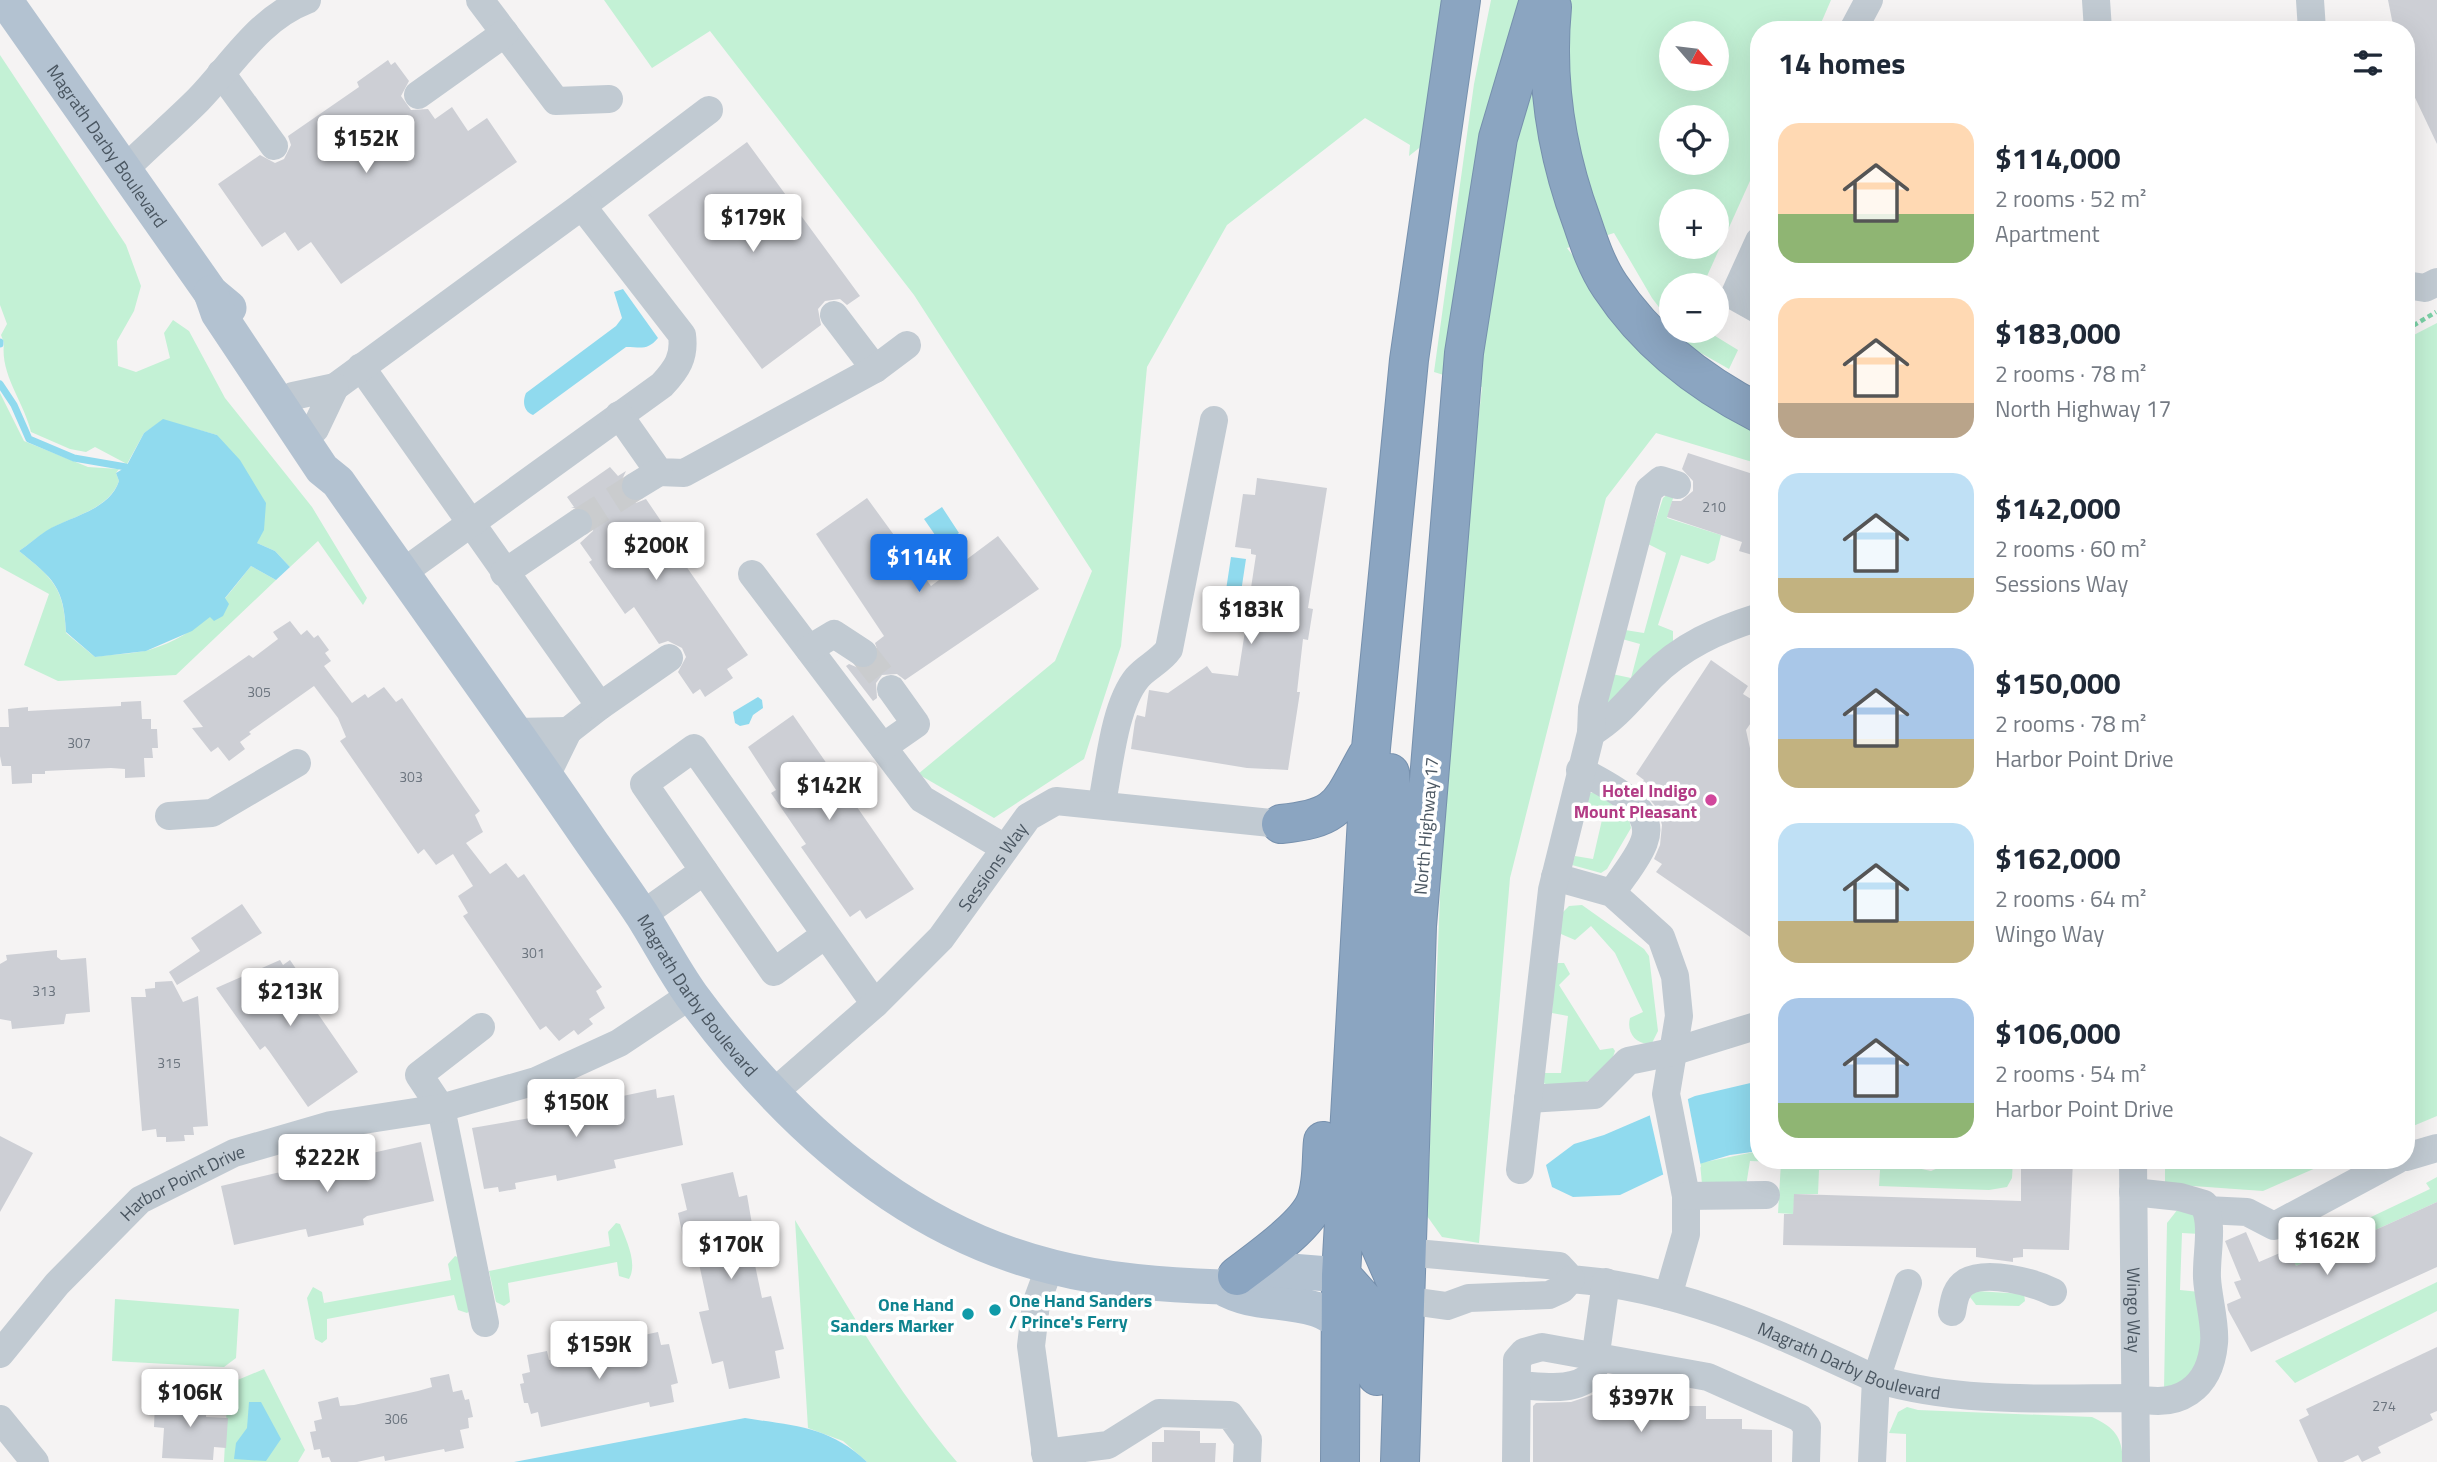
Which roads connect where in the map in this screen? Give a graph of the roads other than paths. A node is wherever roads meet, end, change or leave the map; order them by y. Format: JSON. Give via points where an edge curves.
{"nodes":[{"id":1,"x":5,"y":0,"type":"edge"},
{"id":2,"x":307,"y":0,"type":"edge"},
{"id":3,"x":480,"y":0,"type":"edge"},
{"id":4,"x":1461,"y":0,"type":"edge"},
{"id":5,"x":1539,"y":0,"type":"edge"},
{"id":6,"x":1553,"y":0,"type":"edge"},
{"id":7,"x":1869,"y":0,"type":"edge"},
{"id":8,"x":2096,"y":0,"type":"edge"},
{"id":9,"x":2310,"y":0,"type":"edge"},
{"id":10,"x":1858,"y":21,"type":"edge"},
{"id":11,"x":2097,"y":21,"type":"edge"},
{"id":12,"x":2311,"y":21,"type":"edge"},
{"id":13,"x":505,"y":33,"type":"junction"},
{"id":14,"x":221,"y":73,"type":"junction"},
{"id":15,"x":418,"y":95,"type":"dead end"},
{"id":16,"x":609,"y":99,"type":"dead end"},
{"id":17,"x":709,"y":110,"type":"dead end"},
{"id":18,"x":274,"y":146,"type":"dead end"},
{"id":19,"x":124,"y":170,"type":"junction"},
{"id":20,"x":582,"y":206,"type":"junction"},
{"id":21,"x":1750,"y":261,"type":"edge"},
{"id":22,"x":2437,"y":282,"type":"edge"},
{"id":23,"x":2415,"y":286,"type":"edge"},
{"id":24,"x":211,"y":293,"type":"junction"},
{"id":25,"x":1750,"y":305,"type":"edge"},
{"id":26,"x":834,"y":315,"type":"dead end"},
{"id":27,"x":907,"y":345,"type":"dead end"},
{"id":28,"x":361,"y":368,"type":"junction"},
{"id":29,"x":875,"y":369,"type":"junction"},
{"id":30,"x":335,"y":387,"type":"junction"},
{"id":31,"x":293,"y":396,"type":"junction"},
{"id":32,"x":1750,"y":408,"type":"edge"},
{"id":33,"x":619,"y":415,"type":"junction"},
{"id":34,"x":1214,"y":420,"type":"dead end"},
{"id":35,"x":315,"y":429,"type":"junction"},
{"id":36,"x":338,"y":482,"type":"junction"},
{"id":37,"x":1677,"y":485,"type":"dead end"},
{"id":38,"x":578,"y":523,"type":"tunnel mouth"},
{"id":39,"x":469,"y":524,"type":"junction"},
{"id":40,"x":402,"y":573,"type":"junction"},
{"id":41,"x":504,"y":573,"type":"junction"},
{"id":42,"x":752,"y":573,"type":"dead end"},
{"id":43,"x":1750,"y":620,"type":"edge"},
{"id":44,"x":1382,"y":639,"type":"junction"},
{"id":45,"x":809,"y":649,"type":"junction"},
{"id":46,"x":863,"y":653,"type":"tunnel mouth"},
{"id":47,"x":669,"y":658,"type":"dead end"},
{"id":48,"x":891,"y":689,"type":"tunnel mouth"},
{"id":49,"x":600,"y":706,"type":"junction"},
{"id":50,"x":568,"y":731,"type":"junction"},
{"id":51,"x":514,"y":732,"type":"junction"},
{"id":52,"x":1591,"y":733,"type":"junction"},
{"id":53,"x":883,"y":747,"type":"junction"},
{"id":54,"x":1371,"y":748,"type":"junction"},
{"id":55,"x":298,"y":763,"type":"dead end"},
{"id":56,"x":1580,"y":770,"type":"junction"},
{"id":57,"x":546,"y":776,"type":"junction"},
{"id":58,"x":1102,"y":803,"type":"junction"},
{"id":59,"x":169,"y":816,"type":"dead end"},
{"id":60,"x":1281,"y":824,"type":"joint"},
{"id":61,"x":1004,"y":848,"type":"junction"},
{"id":62,"x":704,"y":872,"type":"junction"},
{"id":63,"x":1555,"y":877,"type":"junction"},
{"id":64,"x":1612,"y":893,"type":"junction"},
{"id":65,"x":1361,"y":913,"type":"junction"},
{"id":66,"x":642,"y":915,"type":"junction"},
{"id":67,"x":825,"y":935,"type":"junction"},
{"id":68,"x":691,"y":995,"type":"junction"},
{"id":69,"x":875,"y":1004,"type":"junction"},
{"id":70,"x":481,"y":1027,"type":"dead end"},
{"id":71,"x":1750,"y":1028,"type":"edge"},
{"id":72,"x":1672,"y":1052,"type":"junction"},
{"id":73,"x":772,"y":1094,"type":"junction"},
{"id":74,"x":1528,"y":1098,"type":"junction"},
{"id":75,"x":442,"y":1108,"type":"junction"},
{"id":76,"x":2437,"y":1148,"type":"edge"},
{"id":77,"x":2415,"y":1154,"type":"edge"},
{"id":78,"x":2133,"y":1169,"type":"edge"},
{"id":79,"x":2380,"y":1169,"type":"edge"},
{"id":80,"x":1520,"y":1170,"type":"dead end"},
{"id":81,"x":1684,"y":1188,"type":"junction"},
{"id":82,"x":2133,"y":1192,"type":"junction"},
{"id":83,"x":1766,"y":1195,"type":"dead end"},
{"id":84,"x":2206,"y":1210,"type":"junction"},
{"id":85,"x":1405,"y":1252,"type":"junction"},
{"id":86,"x":1050,"y":1266,"type":"junction"},
{"id":87,"x":1341,"y":1275,"type":"junction"},
{"id":88,"x":1571,"y":1279,"type":"junction"},
{"id":89,"x":1229,"y":1281,"type":"junction"},
{"id":90,"x":1606,"y":1282,"type":"junction"},
{"id":91,"x":1908,"y":1283,"type":"dead end"},
{"id":92,"x":2053,"y":1292,"type":"dead end"},
{"id":93,"x":1668,"y":1296,"type":"junction"},
{"id":94,"x":1404,"y":1300,"type":"junction"},
{"id":95,"x":1952,"y":1312,"type":"dead end"},
{"id":96,"x":1340,"y":1321,"type":"junction"},
{"id":97,"x":485,"y":1323,"type":"dead end"},
{"id":98,"x":0,"y":1354,"type":"edge"},
{"id":99,"x":1598,"y":1355,"type":"junction"},
{"id":100,"x":1877,"y":1379,"type":"junction"},
{"id":101,"x":1517,"y":1385,"type":"junction"},
{"id":102,"x":2136,"y":1398,"type":"junction"},
{"id":103,"x":0,"y":1419,"type":"edge"},
{"id":104,"x":1110,"y":1454,"type":"edge"},
{"id":105,"x":1046,"y":1458,"type":"edge"},
{"id":106,"x":35,"y":1462,"type":"edge"},
{"id":107,"x":1247,"y":1462,"type":"edge"},
{"id":108,"x":1340,"y":1462,"type":"edge"},
{"id":109,"x":1380,"y":1462,"type":"edge"},
{"id":110,"x":1400,"y":1462,"type":"edge"},
{"id":111,"x":1516,"y":1462,"type":"edge"},
{"id":112,"x":1806,"y":1462,"type":"edge"},
{"id":113,"x":1872,"y":1462,"type":"edge"},
{"id":114,"x":2136,"y":1462,"type":"edge"}],
"edges":[{"from":1,"to":19,"type":"main road","name":"Magrath Darby Boulevard"},
{"from":2,"to":14,"type":"street","via":[[262,27]]},
{"from":3,"to":13,"type":"street"},
{"from":4,"to":44,"type":"highway","via":[[1409,360]]},
{"from":5,"to":85,"type":"highway","name":"North Highway 17","via":[[1498,138],[1464,353],[1418,926]]},
{"from":6,"to":32,"type":"highway","via":[[1549,42],[1556,135],[1567,184],[1608,284],[1652,337],[1690,373]]},
{"from":7,"to":10,"type":"street"},
{"from":8,"to":11,"type":"street"},
{"from":9,"to":12,"type":"street"},
{"from":13,"to":15,"type":"street"},
{"from":13,"to":16,"type":"street","via":[[556,101]]},
{"from":14,"to":18,"type":"street"},
{"from":14,"to":19,"type":"street"},
{"from":17,"to":20,"type":"street"},
{"from":19,"to":24,"type":"main road","name":"Magrath Darby Boulevard"},
{"from":20,"to":28,"type":"street"},
{"from":20,"to":33,"type":"street","via":[[682,335],[684,352],[675,371]]},
{"from":21,"to":25,"type":"street","via":[[1734,296]]},
{"from":22,"to":23,"type":"street","via":[[2425,288]]},
{"from":24,"to":31,"type":"main road","name":"Magrath Darby Boulevard","via":[[227,305]]},
{"from":24,"to":36,"type":"main road","name":"Magrath Darby Boulevard","via":[[218,313],[322,469]]},
{"from":26,"to":29,"type":"street"},
{"from":27,"to":29,"type":"street"},
{"from":28,"to":30,"type":"street"},
{"from":28,"to":39,"type":"street"},
{"from":29,"to":33,"type":"street","via":[[684,473],[648,479]]},
{"from":30,"to":31,"type":"street"},
{"from":30,"to":35,"type":"street"},
{"from":31,"to":35,"type":"main road","name":"Magrath Darby Boulevard"},
{"from":33,"to":39,"type":"street"},
{"from":34,"to":58,"type":"street","via":[[1169,649],[1125,696]]},
{"from":35,"to":36,"type":"main road","name":"Magrath Darby Boulevard","via":[[336,461]]},
{"from":36,"to":40,"type":"main road","name":"Magrath Darby Boulevard"},
{"from":37,"to":52,"type":"street","via":[[1661,480],[1649,490],[1592,708]]},
{"from":38,"to":41,"type":"street"},
{"from":39,"to":40,"type":"street"},
{"from":39,"to":41,"type":"street"},
{"from":40,"to":51,"type":"main road","name":"Magrath Darby Boulevard"},
{"from":41,"to":49,"type":"street"},
{"from":42,"to":45,"type":"street"},
{"from":43,"to":52,"type":"street","via":[[1695,641],[1652,675],[1613,719]]},
{"from":44,"to":54,"type":"highway"},
{"from":44,"to":94,"type":"highway","via":[[1394,839],[1375,1234]]},
{"from":45,"to":46,"type":"street","via":[[834,634]]},
{"from":45,"to":53,"type":"street"},
{"from":47,"to":49,"type":"street"},
{"from":48,"to":53,"type":"street","via":[[916,724]]},
{"from":49,"to":50,"type":"street"},
{"from":50,"to":51,"type":"street"},
{"from":50,"to":57,"type":"street"},
{"from":51,"to":57,"type":"main road","name":"Magrath Darby Boulevard"},
{"from":52,"to":56,"type":"street"},
{"from":53,"to":61,"type":"street","via":[[922,799]]},
{"from":54,"to":60,"type":"highway","via":[[1332,810],[1318,820]]},
{"from":54,"to":65,"type":"highway"},
{"from":55,"to":59,"type":"street","via":[[212,813]]},
{"from":56,"to":63,"type":"street"},
{"from":56,"to":64,"type":"street","via":[[1637,804],[1644,824],[1645,840]]},
{"from":57,"to":66,"type":"main road","name":"Magrath Darby Boulevard"},
{"from":58,"to":60,"type":"street","name":"Sessions Way"},
{"from":58,"to":61,"type":"street","name":"Sessions Way","via":[[1056,801],[1028,817]]},
{"from":61,"to":69,"type":"street","name":"Sessions Way","via":[[941,938]]},
{"from":62,"to":66,"type":"street"},
{"from":62,"to":67,"type":"street","via":[[774,972]]},
{"from":62,"to":67,"type":"street","via":[[645,784],[694,748]]},
{"from":63,"to":64,"type":"street"},
{"from":63,"to":74,"type":"street"},
{"from":64,"to":72,"type":"street","via":[[1661,937],[1675,976],[1679,1016]]},
{"from":65,"to":87,"type":"highway"},
{"from":65,"to":89,"type":"highway","via":[[1342,956],[1315,1205],[1281,1243]]},
{"from":66,"to":68,"type":"main road","name":"Magrath Darby Boulevard"},
{"from":67,"to":69,"type":"street"},
{"from":68,"to":73,"type":"main road","name":"Magrath Darby Boulevard"},
{"from":68,"to":75,"type":"street","name":"Harbor Point Drive","via":[[619,1043],[536,1082]]},
{"from":69,"to":73,"type":"street","name":"Sessions Way"},
{"from":70,"to":75,"type":"street","via":[[419,1074]]},
{"from":71,"to":72,"type":"street"},
{"from":72,"to":74,"type":"street","via":[[1628,1061],[1594,1095]]},
{"from":72,"to":81,"type":"street","via":[[1666,1094]]},
{"from":73,"to":86,"type":"main road","name":"Magrath Darby Boulevard","via":[[856,1170],[908,1203],[964,1236]]},
{"from":74,"to":80,"type":"street"},
{"from":75,"to":97,"type":"street"},
{"from":75,"to":98,"type":"street","name":"Harbor Point Drive","via":[[331,1125],[234,1153],[140,1200],[57,1284]]},
{"from":76,"to":77,"type":"street"},
{"from":78,"to":82,"type":"street","name":"Wingo Way"},
{"from":79,"to":84,"type":"street","via":[[2274,1226],[2247,1212]]},
{"from":81,"to":83,"type":"street"},
{"from":81,"to":93,"type":"street","via":[[1686,1234]]},
{"from":82,"to":84,"type":"street","via":[[2180,1197],[2204,1204]]},
{"from":82,"to":102,"type":"street","name":"Wingo Way"},
{"from":84,"to":102,"type":"street","name":"Magrath Darby Boulevard","via":[[2210,1218],[2208,1305],[2214,1341],[2200,1382],[2178,1399],[2159,1404]]},
{"from":85,"to":88,"type":"street","name":"Magrath Darby Boulevard","via":[[1559,1266]]},
{"from":85,"to":94,"type":"highway","name":"North Highway 17"},
{"from":86,"to":89,"type":"main road","name":"Magrath Darby Boulevard","via":[[1104,1278]]},
{"from":86,"to":105,"type":"street","via":[[1035,1304],[1031,1346]]},
{"from":87,"to":89,"type":"main road","name":"Magrath Darby Boulevard","via":[[1266,1269]]},
{"from":87,"to":96,"type":"highway"},
{"from":87,"to":109,"type":"highway","via":[[1375,1313]]},
{"from":88,"to":90,"type":"street","name":"Magrath Darby Boulevard"},
{"from":88,"to":94,"type":"street","via":[[1549,1295],[1468,1298],[1447,1306]]},
{"from":89,"to":96,"type":"main road","name":"Magrath Darby Boulevard","via":[[1238,1297],[1315,1309]]},
{"from":90,"to":93,"type":"street","name":"Magrath Darby Boulevard"},
{"from":90,"to":99,"type":"street"},
{"from":91,"to":100,"type":"street"},
{"from":92,"to":95,"type":"street","via":[[2023,1280],[1980,1278],[1956,1293]]},
{"from":93,"to":100,"type":"street","name":"Magrath Darby Boulevard","via":[[1723,1311]]},
{"from":94,"to":110,"type":"highway","name":"North Highway 17"},
{"from":96,"to":108,"type":"highway"},
{"from":99,"to":101,"type":"street","via":[[1593,1374],[1584,1384]]},
{"from":99,"to":101,"type":"street","via":[[1542,1347],[1524,1352],[1517,1360]]},
{"from":99,"to":112,"type":"street","via":[[1708,1377],[1800,1418],[1807,1427]]},
{"from":100,"to":102,"type":"street","name":"Magrath Darby Boulevard","via":[[1943,1395]]},
{"from":100,"to":113,"type":"street"},
{"from":101,"to":111,"type":"street"},
{"from":102,"to":114,"type":"street","name":"Wingo Way"},
{"from":103,"to":106,"type":"street"},
{"from":104,"to":105,"type":"street"},
{"from":104,"to":107,"type":"street","via":[[1159,1413],[1230,1415],[1248,1440]]}]}
